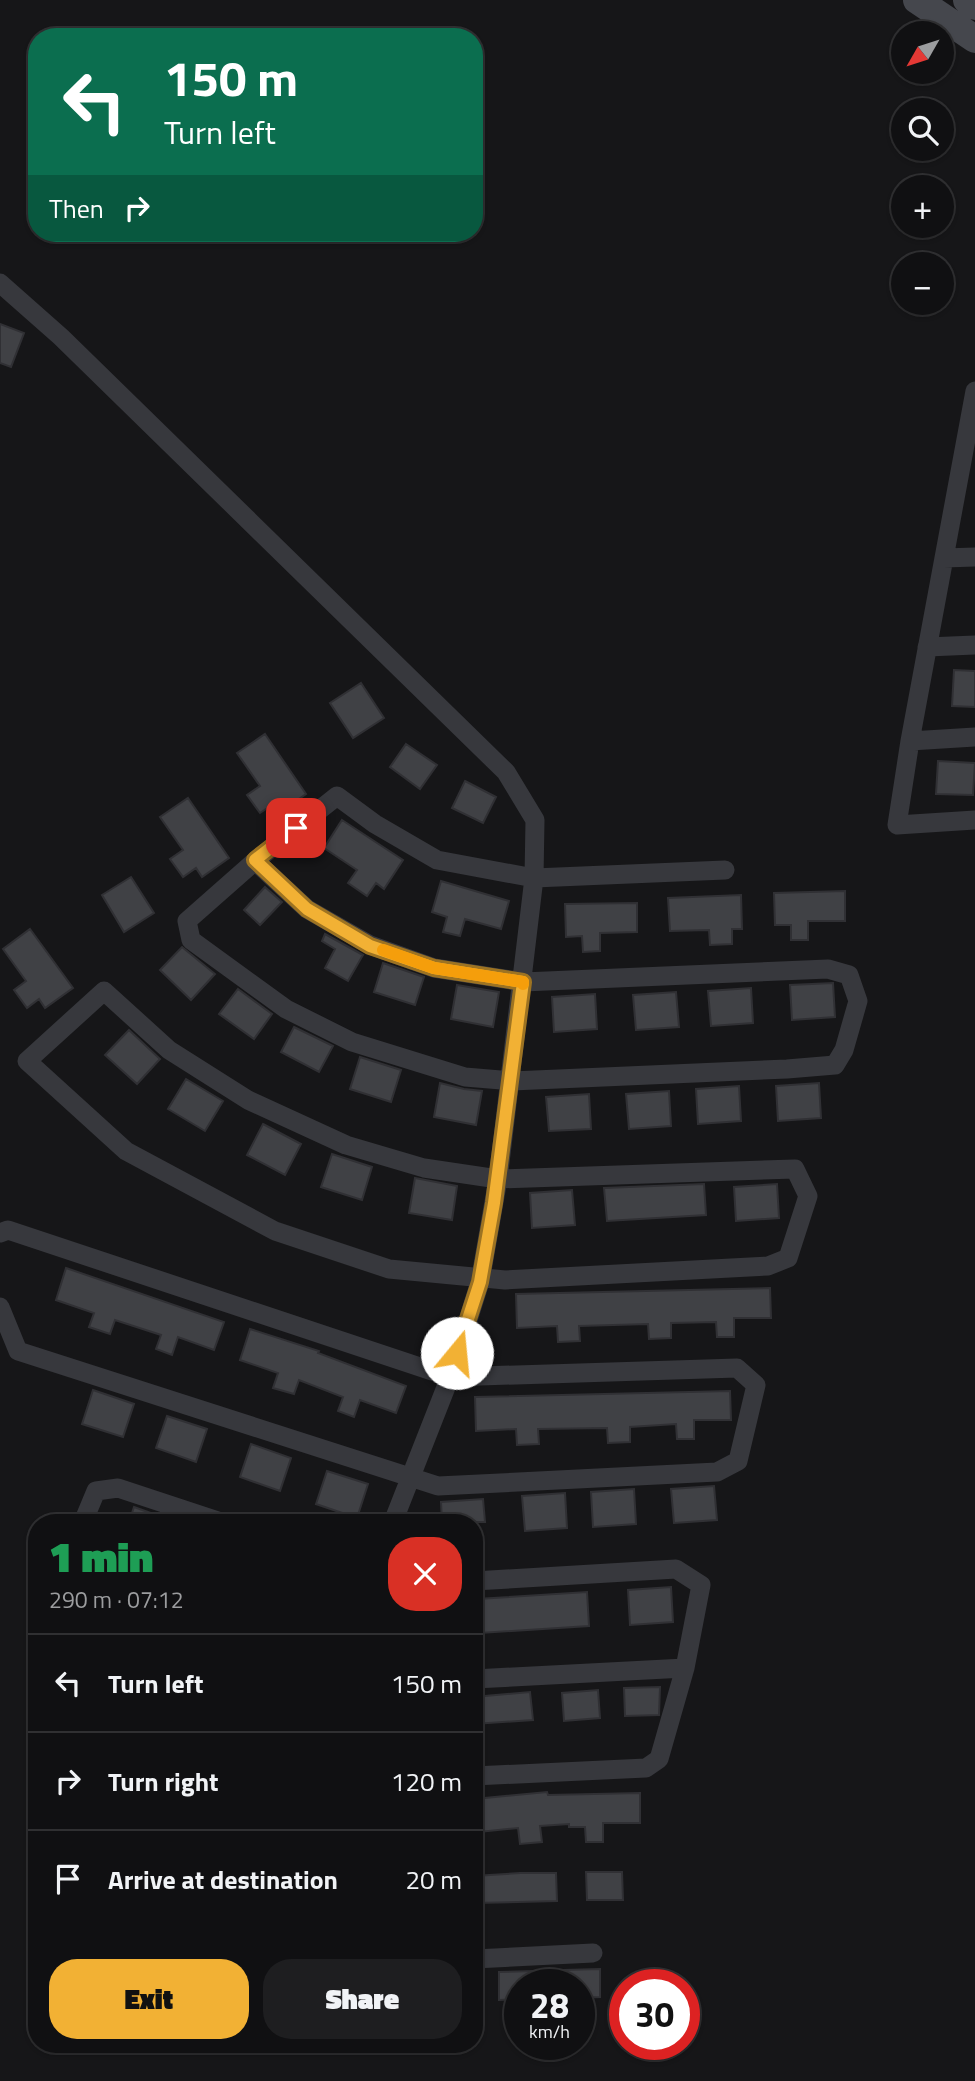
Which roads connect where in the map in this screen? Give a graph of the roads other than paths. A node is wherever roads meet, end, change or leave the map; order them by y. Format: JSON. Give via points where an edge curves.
{"nodes":[{"id":1,"x":917,"y":0,"type":"edge"},
{"id":2,"x":967,"y":0,"type":"edge"},
{"id":3,"x":975,"y":6,"type":"edge"},
{"id":4,"x":975,"y":39,"type":"edge"},
{"id":5,"x":0,"y":283,"type":"edge"},
{"id":6,"x":975,"y":391,"type":"edge"},
{"id":7,"x":968,"y":468,"type":"edge"},
{"id":8,"x":975,"y":557,"type":"edge"},
{"id":9,"x":944,"y":558,"type":"junction"},
{"id":10,"x":975,"y":645,"type":"edge"},
{"id":11,"x":927,"y":647,"type":"junction"},
{"id":12,"x":975,"y":737,"type":"edge"},
{"id":13,"x":910,"y":741,"type":"junction"},
{"id":14,"x":975,"y":820,"type":"edge"},
{"id":15,"x":255,"y":860,"type":"junction"},
{"id":16,"x":725,"y":870,"type":"dead end"},
{"id":17,"x":534,"y":878,"type":"junction"},
{"id":18,"x":523,"y":982,"type":"junction"},
{"id":19,"x":512,"y":1082,"type":"junction"},
{"id":20,"x":498,"y":1178,"type":"junction"},
{"id":21,"x":0,"y":1233,"type":"edge"},
{"id":22,"x":480,"y":1277,"type":"junction"},
{"id":23,"x":0,"y":1307,"type":"edge"},
{"id":24,"x":450,"y":1377,"type":"junction"},
{"id":25,"x":412,"y":1478,"type":"junction"},
{"id":26,"x":86,"y":1514,"type":"edge"},
{"id":27,"x":197,"y":1514,"type":"edge"},
{"id":28,"x":396,"y":1514,"type":"edge"},
{"id":29,"x":483,"y":1580,"type":"edge"},
{"id":30,"x":685,"y":1668,"type":"junction"},
{"id":31,"x":483,"y":1679,"type":"edge"},
{"id":32,"x":483,"y":1776,"type":"edge"},
{"id":33,"x":593,"y":1953,"type":"dead end"},
{"id":34,"x":483,"y":1959,"type":"edge"}],
"edges":[{"from":1,"to":4,"type":"main road"},
{"from":2,"to":3,"type":"main road"},
{"from":5,"to":17,"type":"street","via":[[61,337],[506,772],[534,820]]},
{"from":6,"to":7,"type":"street"},
{"from":7,"to":9,"type":"street"},
{"from":8,"to":9,"type":"street"},
{"from":9,"to":11,"type":"street"},
{"from":10,"to":11,"type":"street"},
{"from":11,"to":13,"type":"street"},
{"from":12,"to":13,"type":"street"},
{"from":13,"to":14,"type":"street","via":[[897,825]]},
{"from":15,"to":17,"type":"street","via":[[337,796],[437,860]]},
{"from":15,"to":18,"type":"street","via":[[307,909],[370,946],[434,968]]},
{"from":15,"to":19,"type":"street","via":[[187,920],[191,940],[286,1009],[352,1042],[465,1077]]},
{"from":16,"to":17,"type":"street"},
{"from":17,"to":18,"type":"street"},
{"from":18,"to":19,"type":"street"},
{"from":18,"to":19,"type":"street","via":[[828,969],[849,975],[858,1001],[835,1065]]},
{"from":19,"to":20,"type":"street"},
{"from":20,"to":22,"type":"street"},
{"from":20,"to":22,"type":"street","via":[[795,1168],[808,1196],[788,1258],[768,1266],[505,1280]]},
{"from":20,"to":22,"type":"street","via":[[425,1168],[346,1145],[248,1100],[169,1050],[104,992],[27,1061],[126,1151],[275,1231],[389,1269]]},
{"from":21,"to":24,"type":"street","via":[[8,1230]]},
{"from":22,"to":24,"type":"street"},
{"from":23,"to":25,"type":"street","via":[[19,1351]]},
{"from":24,"to":25,"type":"street"},
{"from":24,"to":25,"type":"street","via":[[737,1368],[756,1385],[738,1461],[718,1472],[438,1486]]},
{"from":25,"to":28,"type":"street"},
{"from":26,"to":27,"type":"street","via":[[96,1491],[118,1488]]},
{"from":29,"to":30,"type":"street","via":[[676,1569],[701,1585]]},
{"from":30,"to":31,"type":"street"},
{"from":30,"to":32,"type":"street","via":[[659,1759],[646,1768]]},
{"from":33,"to":34,"type":"street"}]}
